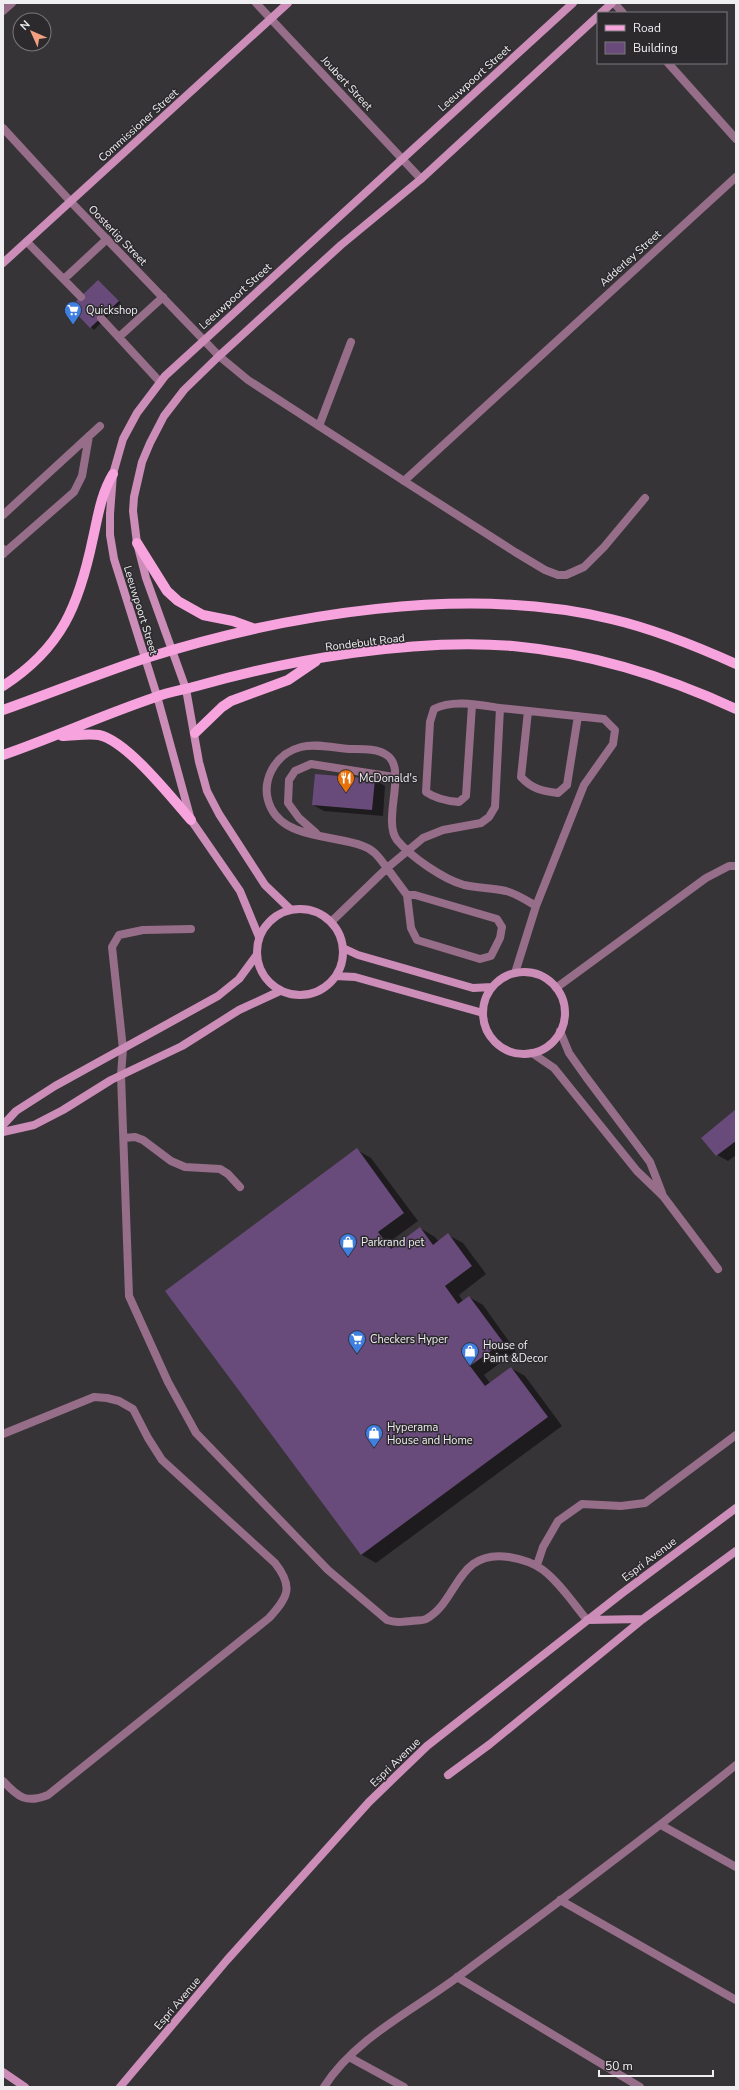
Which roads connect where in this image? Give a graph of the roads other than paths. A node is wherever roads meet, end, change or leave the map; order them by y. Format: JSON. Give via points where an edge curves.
{"nodes":[{"id":1,"x":12,"y":3,"type":"edge"},
{"id":2,"x":256,"y":3,"type":"edge"},
{"id":3,"x":288,"y":3,"type":"edge"},
{"id":4,"x":573,"y":3,"type":"edge"},
{"id":5,"x":613,"y":3,"type":"edge"},
{"id":6,"x":3,"y":11,"type":"edge"},
{"id":7,"x":602,"y":12,"type":"edge"},
{"id":8,"x":622,"y":12,"type":"edge"},
{"id":9,"x":597,"y":17,"type":"edge"},
{"id":10,"x":271,"y":18,"type":"junction"},
{"id":11,"x":669,"y":64,"type":"edge"},
{"id":12,"x":3,"y":128,"type":"edge"},
{"id":13,"x":736,"y":139,"type":"edge"},
{"id":14,"x":402,"y":158,"type":"junction"},
{"id":15,"x":736,"y":177,"type":"edge"},
{"id":16,"x":421,"y":179,"type":"junction"},
{"id":17,"x":70,"y":202,"type":"junction"},
{"id":18,"x":107,"y":239,"type":"junction"},
{"id":19,"x":27,"y":242,"type":"junction"},
{"id":20,"x":3,"y":263,"type":"edge"},
{"id":21,"x":64,"y":279,"type":"junction"},
{"id":22,"x":162,"y":296,"type":"junction"},
{"id":23,"x":81,"y":297,"type":"dead end"},
{"id":24,"x":101,"y":318,"type":"dead end"},
{"id":25,"x":119,"y":337,"type":"junction"},
{"id":26,"x":204,"y":339,"type":"junction"},
{"id":27,"x":351,"y":342,"type":"dead end"},
{"id":28,"x":218,"y":356,"type":"junction"},
{"id":29,"x":160,"y":382,"type":"junction"},
{"id":30,"x":100,"y":426,"type":"dead end"},
{"id":31,"x":319,"y":426,"type":"junction"},
{"id":32,"x":89,"y":436,"type":"junction"},
{"id":33,"x":113,"y":474,"type":"junction"},
{"id":34,"x":404,"y":481,"type":"junction"},
{"id":35,"x":645,"y":498,"type":"dead end"},
{"id":36,"x":3,"y":515,"type":"edge"},
{"id":37,"x":137,"y":543,"type":"junction"},
{"id":38,"x":3,"y":549,"type":"edge"},
{"id":39,"x":3,"y":554,"type":"edge"},
{"id":40,"x":254,"y":629,"type":"junction"},
{"id":41,"x":172,"y":650,"type":"junction"},
{"id":42,"x":145,"y":659,"type":"junction"},
{"id":43,"x":318,"y":660,"type":"junction"},
{"id":44,"x":736,"y":664,"type":"edge"},
{"id":45,"x":3,"y":686,"type":"edge"},
{"id":46,"x":186,"y":689,"type":"junction"},
{"id":47,"x":158,"y":696,"type":"junction"},
{"id":48,"x":472,"y":705,"type":"junction"},
{"id":49,"x":500,"y":708,"type":"junction"},
{"id":50,"x":736,"y":709,"type":"edge"},
{"id":51,"x":3,"y":710,"type":"edge"},
{"id":52,"x":528,"y":711,"type":"junction"},
{"id":53,"x":578,"y":716,"type":"junction"},
{"id":54,"x":195,"y":733,"type":"junction"},
{"id":55,"x":56,"y":736,"type":"junction"},
{"id":56,"x":3,"y":755,"type":"edge"},
{"id":57,"x":394,"y":777,"type":"junction"},
{"id":58,"x":191,"y":820,"type":"junction"},
{"id":59,"x":318,"y":835,"type":"junction"},
{"id":60,"x":408,"y":852,"type":"junction"},
{"id":61,"x":736,"y":866,"type":"edge"},
{"id":62,"x":387,"y":868,"type":"junction"},
{"id":63,"x":407,"y":896,"type":"junction"},
{"id":64,"x":536,"y":906,"type":"junction"},
{"id":65,"x":291,"y":910,"type":"junction"},
{"id":66,"x":331,"y":922,"type":"junction"},
{"id":67,"x":191,"y":929,"type":"dead end"},
{"id":68,"x":259,"y":937,"type":"junction"},
{"id":69,"x":343,"y":948,"type":"junction"},
{"id":70,"x":256,"y":956,"type":"junction"},
{"id":71,"x":515,"y":973,"type":"junction"},
{"id":72,"x":336,"y":976,"type":"junction"},
{"id":73,"x":492,"y":987,"type":"junction"},
{"id":74,"x":556,"y":988,"type":"junction"},
{"id":75,"x":280,"y":991,"type":"junction"},
{"id":76,"x":483,"y":1013,"type":"junction"},
{"id":77,"x":560,"y":1031,"type":"junction"},
{"id":78,"x":123,"y":1049,"type":"junction"},
{"id":79,"x":532,"y":1053,"type":"junction"},
{"id":80,"x":120,"y":1075,"type":"junction"},
{"id":81,"x":3,"y":1125,"type":"edge"},
{"id":82,"x":3,"y":1132,"type":"edge"},
{"id":83,"x":124,"y":1138,"type":"junction"},
{"id":84,"x":240,"y":1187,"type":"dead end"},
{"id":85,"x":663,"y":1196,"type":"junction"},
{"id":86,"x":718,"y":1269,"type":"dead end"},
{"id":87,"x":3,"y":1434,"type":"edge"},
{"id":88,"x":736,"y":1435,"type":"edge"},
{"id":89,"x":736,"y":1508,"type":"edge"},
{"id":90,"x":736,"y":1551,"type":"edge"},
{"id":91,"x":537,"y":1565,"type":"junction"},
{"id":92,"x":643,"y":1619,"type":"junction"},
{"id":93,"x":587,"y":1620,"type":"junction"},
{"id":94,"x":736,"y":1765,"type":"edge"},
{"id":95,"x":448,"y":1775,"type":"dead end"},
{"id":96,"x":3,"y":1781,"type":"edge"},
{"id":97,"x":661,"y":1825,"type":"junction"},
{"id":98,"x":736,"y":1867,"type":"edge"},
{"id":99,"x":560,"y":1900,"type":"junction"},
{"id":100,"x":457,"y":1978,"type":"junction"},
{"id":101,"x":736,"y":2000,"type":"edge"},
{"id":102,"x":349,"y":2057,"type":"junction"},
{"id":103,"x":3,"y":2072,"type":"edge"},
{"id":104,"x":25,"y":2087,"type":"edge"},
{"id":105,"x":120,"y":2087,"type":"edge"},
{"id":106,"x":324,"y":2087,"type":"edge"},
{"id":107,"x":404,"y":2087,"type":"edge"},
{"id":108,"x":640,"y":2087,"type":"edge"}],
"edges":[{"from":1,"to":6,"type":"street"},
{"from":2,"to":10,"type":"street","name":"Joubert Street"},
{"from":3,"to":10,"type":"street","name":"Commissioner Street"},
{"from":4,"to":14,"type":"street","name":"Leeuwpoort Street"},
{"from":5,"to":7,"type":"street"},
{"from":5,"to":8,"type":"street"},
{"from":9,"to":16,"type":"street","name":"Leeuwpoort Street"},
{"from":10,"to":14,"type":"street","name":"Joubert Street"},
{"from":10,"to":17,"type":"street","name":"Commissioner Street"},
{"from":11,"to":13,"type":"street"},
{"from":12,"to":17,"type":"street","name":"Oosterlig Street"},
{"from":14,"to":16,"type":"street","name":"Joubert Street"},
{"from":14,"to":26,"type":"street","name":"Leeuwpoort Street"},
{"from":15,"to":34,"type":"street","name":"Adderley Street"},
{"from":16,"to":28,"type":"street","name":"Leeuwpoort Street","via":[[341,245]]},
{"from":17,"to":18,"type":"street","name":"Oosterlig Street"},
{"from":17,"to":19,"type":"street","name":"Commissioner Street"},
{"from":18,"to":21,"type":"street"},
{"from":18,"to":22,"type":"street","name":"Oosterlig Street"},
{"from":19,"to":20,"type":"street","name":"Commissioner Street"},
{"from":19,"to":21,"type":"street"},
{"from":21,"to":23,"type":"street"},
{"from":22,"to":25,"type":"street"},
{"from":22,"to":26,"type":"street","name":"Oosterlig Street"},
{"from":24,"to":25,"type":"street"},
{"from":25,"to":29,"type":"street"},
{"from":26,"to":28,"type":"street","name":"Oosterlig Street"},
{"from":26,"to":29,"type":"street","name":"Leeuwpoort Street"},
{"from":27,"to":31,"type":"street"},
{"from":28,"to":31,"type":"street","name":"Oosterlig Street","via":[[248,380]]},
{"from":28,"to":37,"type":"street","name":"Leeuwpoort Street","via":[[184,390],[164,416],[150,443],[136,481],[133,511]]},
{"from":29,"to":33,"type":"street","name":"Leeuwpoort Street","via":[[137,412],[123,439]]},
{"from":30,"to":32,"type":"street"},
{"from":31,"to":34,"type":"street","name":"Oosterlig Street"},
{"from":32,"to":36,"type":"street"},
{"from":32,"to":39,"type":"street","via":[[82,476],[74,492]]},
{"from":33,"to":42,"type":"street","name":"Leeuwpoort Street","via":[[110,535],[114,559]]},
{"from":33,"to":45,"type":"main road","via":[[103,494],[85,572],[67,622],[38,660]]},
{"from":34,"to":35,"type":"street","name":"Oosterlig Street","via":[[515,552],[558,575],[566,575],[584,567]]},
{"from":37,"to":40,"type":"main road","via":[[167,590],[178,601],[203,615],[233,621]]},
{"from":37,"to":41,"type":"street","name":"Leeuwpoort Street","via":[[146,578]]},
{"from":38,"to":39,"type":"street"},
{"from":40,"to":41,"type":"main road"},
{"from":40,"to":44,"type":"main road","via":[[380,608],[442,604],[520,605],[611,619],[705,650]]},
{"from":41,"to":42,"type":"main road"},
{"from":41,"to":46,"type":"street","name":"Leeuwpoort Street"},
{"from":42,"to":47,"type":"street","name":"Leeuwpoort Street"},
{"from":42,"to":51,"type":"main road"},
{"from":43,"to":46,"type":"main road","name":"Rondebult Road","via":[[250,672]]},
{"from":43,"to":50,"type":"main road","name":"Rondebult Road","via":[[370,651],[452,645],[513,646],[579,656],[637,672],[695,690]]},
{"from":43,"to":54,"type":"main road","via":[[288,680],[231,701]]},
{"from":46,"to":47,"type":"main road","name":"Rondebult Road"},
{"from":46,"to":54,"type":"street","name":"Leeuwpoort Street"},
{"from":47,"to":55,"type":"main road","name":"Rondebult Road"},
{"from":47,"to":58,"type":"street","name":"Leeuwpoort Street"},
{"from":48,"to":48,"type":"street","via":[[466,796],[459,802],[444,801],[426,792],[430,722],[434,709],[445,704]]},
{"from":48,"to":49,"type":"street"},
{"from":49,"to":52,"type":"street"},
{"from":49,"to":60,"type":"street","via":[[495,807],[489,817],[481,823],[442,830],[423,838]]},
{"from":52,"to":53,"type":"street"},
{"from":52,"to":53,"type":"street","via":[[521,777],[529,786],[540,791],[558,793],[567,785]]},
{"from":53,"to":64,"type":"street","via":[[604,719],[615,730],[613,744],[584,785]]},
{"from":54,"to":65,"type":"street","name":"Leeuwpoort Street","via":[[207,791],[219,814],[265,885]]},
{"from":55,"to":56,"type":"main road","name":"Rondebult Road"},
{"from":55,"to":58,"type":"main road","via":[[98,735],[111,739],[133,756]]},
{"from":57,"to":59,"type":"street","via":[[311,764],[296,771],[289,780],[288,803],[299,818]]},
{"from":57,"to":59,"type":"street","via":[[392,759],[386,754],[372,750],[312,746],[301,747],[286,754],[270,771],[266,781],[266,794],[271,809],[289,827]]},
{"from":57,"to":60,"type":"street","via":[[392,826],[396,838]]},
{"from":58,"to":68,"type":"street","name":"Leeuwpoort Street","via":[[240,891]]},
{"from":59,"to":62,"type":"street","via":[[364,846],[375,853]]},
{"from":60,"to":62,"type":"street"},
{"from":60,"to":64,"type":"street","via":[[444,876],[464,884],[506,891]]},
{"from":61,"to":74,"type":"street","via":[[730,866],[706,878]]},
{"from":62,"to":63,"type":"street"},
{"from":62,"to":66,"type":"street"},
{"from":63,"to":63,"type":"street","via":[[411,928],[417,940],[480,959],[491,956],[500,938],[502,926],[497,919],[416,895]]},
{"from":64,"to":71,"type":"street"},
{"from":65,"to":66,"type":"street","via":[[315,911]]},
{"from":65,"to":68,"type":"street","via":[[270,921]]},
{"from":66,"to":69,"type":"street","via":[[337,930]]},
{"from":67,"to":78,"type":"street","via":[[131,932],[119,935],[112,947]]},
{"from":68,"to":70,"type":"street"},
{"from":69,"to":72,"type":"street","via":[[342,962]]},
{"from":69,"to":73,"type":"street","via":[[358,955],[473,988]]},
{"from":70,"to":75,"type":"street","via":[[262,974]]},
{"from":70,"to":78,"type":"street","via":[[239,980],[218,996]]},
{"from":71,"to":73,"type":"street","via":[[506,976]]},
{"from":71,"to":74,"type":"street","via":[[542,976]]},
{"from":72,"to":75,"type":"street","via":[[326,986],[313,993],[294,995]]},
{"from":72,"to":76,"type":"street","via":[[355,977]]},
{"from":73,"to":76,"type":"street","via":[[487,995]]},
{"from":74,"to":77,"type":"street","via":[[564,1004],[564,1022]]},
{"from":75,"to":80,"type":"street","via":[[238,1010],[182,1046]]},
{"from":76,"to":79,"type":"street","via":[[487,1030],[498,1045],[514,1053]]},
{"from":77,"to":79,"type":"street","via":[[549,1045]]},
{"from":77,"to":85,"type":"street","via":[[570,1053],[586,1077],[650,1162]]},
{"from":78,"to":80,"type":"street"},
{"from":78,"to":81,"type":"street","via":[[55,1086],[16,1111]]},
{"from":79,"to":85,"type":"street","via":[[554,1068],[636,1171]]},
{"from":80,"to":82,"type":"street","via":[[34,1125]]},
{"from":80,"to":83,"type":"street"},
{"from":83,"to":84,"type":"street","via":[[135,1137],[143,1140],[171,1161],[186,1167],[220,1169]]},
{"from":83,"to":91,"type":"street","via":[[129,1296],[168,1382],[196,1433],[328,1570],[379,1615],[396,1623],[426,1619],[440,1607],[463,1573],[482,1559],[501,1556],[519,1558]]},
{"from":85,"to":86,"type":"street"},
{"from":87,"to":96,"type":"street","via":[[94,1397],[119,1401],[133,1409],[162,1460],[275,1563],[285,1575],[287,1584],[286,1596],[268,1618],[48,1795],[37,1800],[25,1799],[14,1793]]},
{"from":88,"to":91,"type":"street","via":[[645,1503],[621,1506],[582,1504],[558,1522],[544,1546]]},
{"from":89,"to":93,"type":"street","name":"Espri Avenue"},
{"from":90,"to":92,"type":"street"},
{"from":91,"to":93,"type":"street","via":[[564,1591]]},
{"from":92,"to":93,"type":"street"},
{"from":92,"to":95,"type":"street","via":[[490,1744]]},
{"from":93,"to":105,"type":"street","name":"Espri Avenue","via":[[427,1746],[368,1802],[227,1960]]},
{"from":94,"to":97,"type":"street"},
{"from":97,"to":98,"type":"street"},
{"from":97,"to":99,"type":"street"},
{"from":99,"to":100,"type":"street"},
{"from":99,"to":101,"type":"street"},
{"from":100,"to":102,"type":"street","via":[[370,2039]]},
{"from":100,"to":108,"type":"street"},
{"from":102,"to":106,"type":"street","via":[[335,2070]]},
{"from":102,"to":107,"type":"street"},
{"from":103,"to":104,"type":"street"}]}
